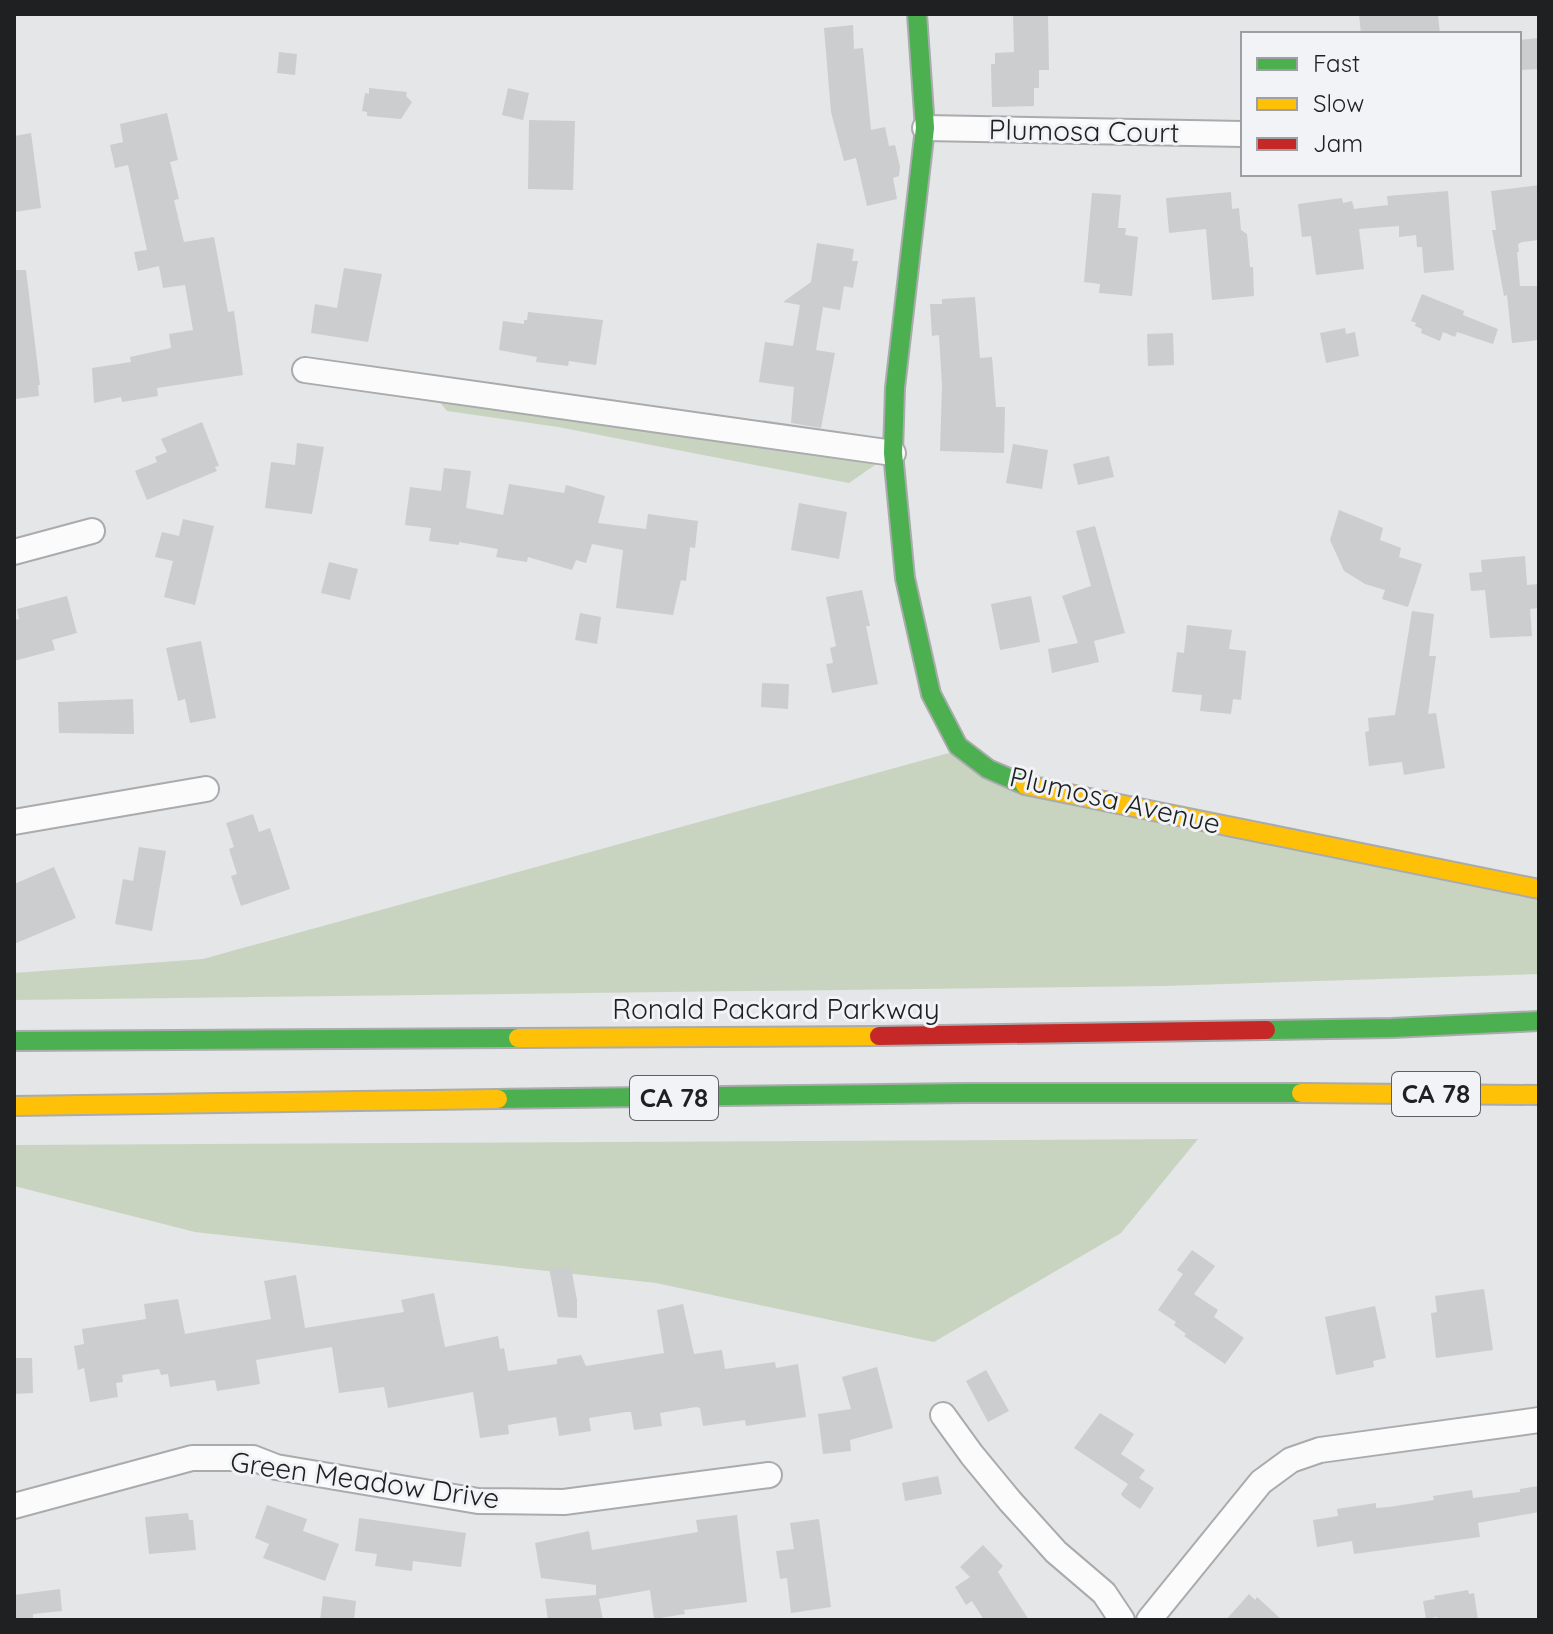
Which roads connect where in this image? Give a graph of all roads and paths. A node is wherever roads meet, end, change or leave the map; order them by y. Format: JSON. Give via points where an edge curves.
{"nodes":[{"id":1,"x":917,"y":14,"type":"edge"},
{"id":2,"x":925,"y":128,"type":"junction"},
{"id":3,"x":1241,"y":134,"type":"edge"},
{"id":4,"x":305,"y":370,"type":"dead end"},
{"id":5,"x":893,"y":453,"type":"junction"},
{"id":6,"x":92,"y":531,"type":"dead end"},
{"id":7,"x":14,"y":552,"type":"edge"},
{"id":8,"x":206,"y":789,"type":"dead end"},
{"id":9,"x":14,"y":822,"type":"edge"},
{"id":10,"x":1539,"y":889,"type":"edge"},
{"id":11,"x":1539,"y":1021,"type":"edge"},
{"id":12,"x":14,"y":1041,"type":"edge"},
{"id":13,"x":1539,"y":1095,"type":"edge"},
{"id":14,"x":14,"y":1106,"type":"edge"},
{"id":15,"x":943,"y":1415,"type":"dead end"},
{"id":16,"x":1539,"y":1420,"type":"edge"},
{"id":17,"x":769,"y":1475,"type":"dead end"},
{"id":18,"x":14,"y":1506,"type":"edge"},
{"id":19,"x":1122,"y":1620,"type":"edge"},
{"id":20,"x":1149,"y":1620,"type":"edge"}],
"edges":[{"from":1,"to":2,"type":"main road","name":"Plumosa Avenue"},
{"from":2,"to":3,"type":"street","name":"Plumosa Court"},
{"from":2,"to":5,"type":"main road","name":"Plumosa Avenue","via":[[895,388]]},
{"from":4,"to":5,"type":"street"},
{"from":5,"to":10,"type":"main road","name":"Plumosa Avenue","via":[[905,578],[931,694],[958,746],[988,769],[1026,786]]},
{"from":6,"to":7,"type":"street"},
{"from":8,"to":9,"type":"street"},
{"from":11,"to":12,"type":"main road","name":"Ronald Packard Parkway","number":"CA 78","via":[[880,1036]]},
{"from":13,"to":14,"type":"main road","number":"CA 78","via":[[885,1095]]},
{"from":15,"to":19,"type":"street","via":[[1010,1501],[1056,1552],[1104,1593]]},
{"from":16,"to":20,"type":"street","via":[[1320,1450],[1291,1460],[1261,1482]]},
{"from":17,"to":18,"type":"street","name":"Green Meadow Drive","via":[[564,1502],[478,1501],[276,1467],[253,1458],[192,1458]]}]}
